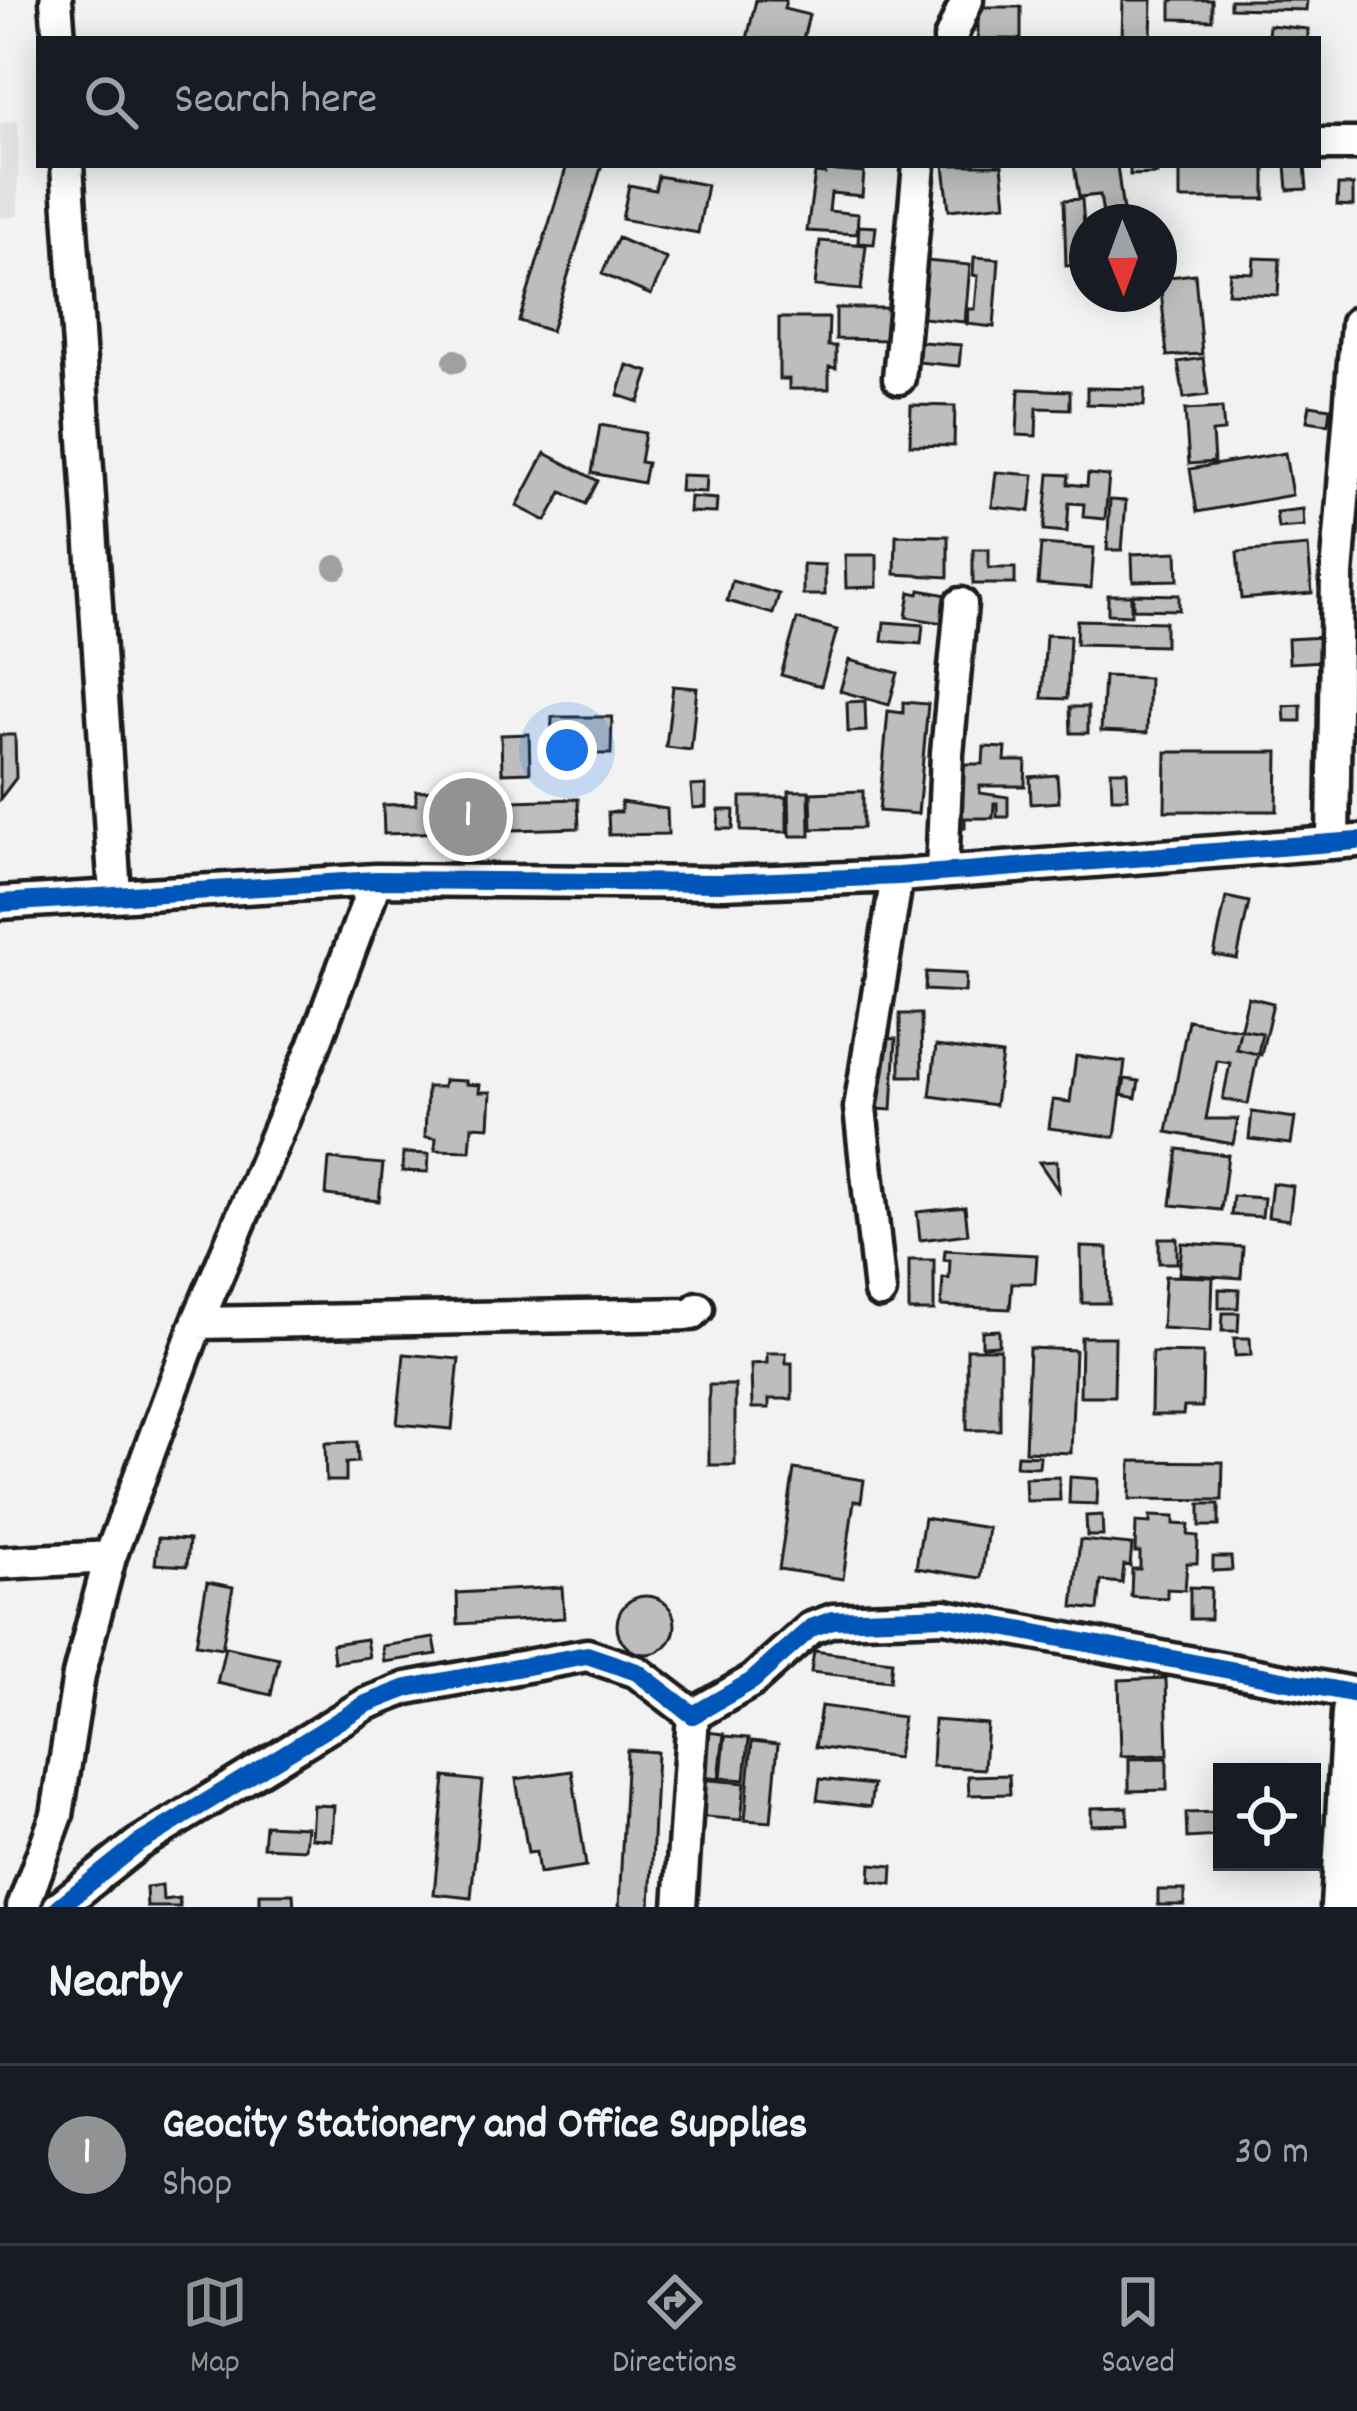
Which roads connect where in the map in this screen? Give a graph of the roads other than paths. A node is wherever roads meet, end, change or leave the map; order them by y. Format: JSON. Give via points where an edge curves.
{"nodes":[{"id":1,"x":56,"y":0,"type":"edge"},
{"id":2,"x":968,"y":0,"type":"edge"},
{"id":3,"x":59,"y":36,"type":"edge"},
{"id":4,"x":951,"y":36,"type":"edge"},
{"id":5,"x":1357,"y":144,"type":"edge"},
{"id":6,"x":1321,"y":145,"type":"edge"},
{"id":7,"x":67,"y":168,"type":"edge"},
{"id":8,"x":919,"y":168,"type":"edge"},
{"id":9,"x":1357,"y":323,"type":"edge"},
{"id":10,"x":899,"y":378,"type":"dead end"},
{"id":11,"x":962,"y":604,"type":"dead end"},
{"id":12,"x":1345,"y":841,"type":"edge"},
{"id":13,"x":942,"y":873,"type":"junction"},
{"id":14,"x":898,"y":876,"type":"junction"},
{"id":15,"x":376,"y":880,"type":"junction"},
{"id":16,"x":115,"y":894,"type":"junction"},
{"id":17,"x":0,"y":903,"type":"edge"},
{"id":18,"x":880,"y":1292,"type":"dead end"},
{"id":19,"x":698,"y":1308,"type":"dead end"},
{"id":20,"x":197,"y":1323,"type":"junction"},
{"id":21,"x":110,"y":1557,"type":"junction"},
{"id":22,"x":0,"y":1563,"type":"edge"},
{"id":23,"x":1357,"y":1694,"type":"edge"},
{"id":24,"x":1357,"y":1713,"type":"edge"},
{"id":25,"x":693,"y":1715,"type":"junction"},
{"id":26,"x":23,"y":1907,"type":"edge"},
{"id":27,"x":59,"y":1907,"type":"edge"},
{"id":28,"x":680,"y":1907,"type":"edge"},
{"id":29,"x":1346,"y":1907,"type":"edge"}],
"edges":[{"from":1,"to":3,"type":"street"},
{"from":2,"to":4,"type":"street"},
{"from":5,"to":6,"type":"street"},
{"from":7,"to":16,"type":"street"},
{"from":8,"to":10,"type":"street"},
{"from":9,"to":12,"type":"street","via":[[1337,575]]},
{"from":11,"to":13,"type":"street"},
{"from":12,"to":13,"type":"street"},
{"from":13,"to":14,"type":"street"},
{"from":14,"to":15,"type":"street"},
{"from":14,"to":18,"type":"street","via":[[860,1108]]},
{"from":15,"to":16,"type":"street"},
{"from":15,"to":20,"type":"street"},
{"from":16,"to":17,"type":"street"},
{"from":19,"to":20,"type":"street"},
{"from":20,"to":21,"type":"street"},
{"from":21,"to":22,"type":"street"},
{"from":21,"to":26,"type":"street","via":[[79,1676],[57,1815]]},
{"from":23,"to":25,"type":"street","via":[[945,1616],[833,1620],[811,1628],[752,1681]]},
{"from":24,"to":29,"type":"highway"},
{"from":25,"to":27,"type":"street","via":[[637,1672],[587,1655],[407,1688],[330,1724],[138,1844]]},
{"from":25,"to":28,"type":"street"}]}
